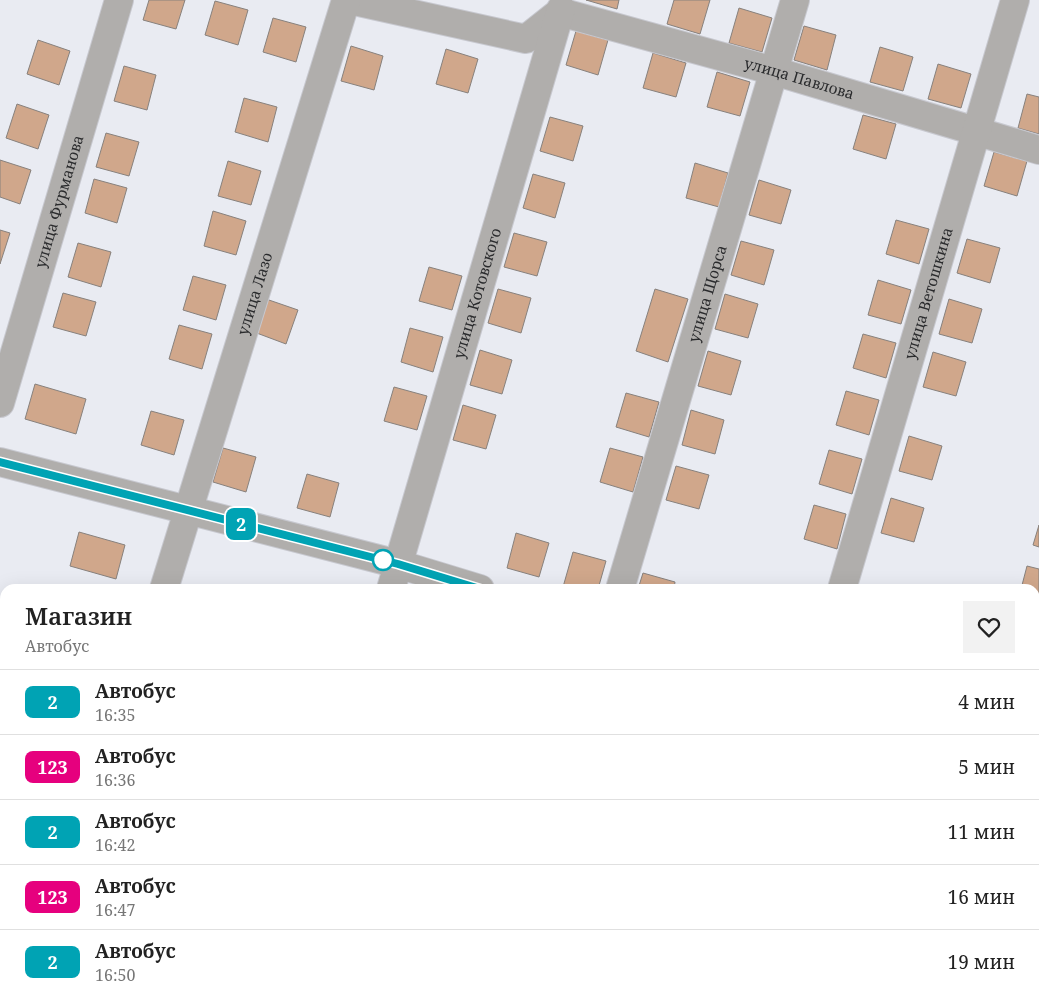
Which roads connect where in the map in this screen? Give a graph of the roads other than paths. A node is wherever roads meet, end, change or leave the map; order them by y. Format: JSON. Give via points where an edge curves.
{"nodes":[{"id":1,"x":119,"y":0,"type":"edge"},
{"id":2,"x":346,"y":0,"type":"edge"},
{"id":3,"x":350,"y":0,"type":"edge"},
{"id":4,"x":795,"y":0,"type":"edge"},
{"id":5,"x":1015,"y":0,"type":"edge"},
{"id":6,"x":562,"y":6,"type":"edge"},
{"id":7,"x":774,"y":71,"type":"junction"},
{"id":8,"x":975,"y":132,"type":"junction"},
{"id":9,"x":1039,"y":150,"type":"edge"},
{"id":10,"x":0,"y":403,"type":"edge"},
{"id":11,"x":0,"y":462,"type":"edge"},
{"id":12,"x":187,"y":510,"type":"junction"},
{"id":13,"x":394,"y":576,"type":"edge"},
{"id":14,"x":165,"y":584,"type":"edge"},
{"id":15,"x":447,"y":584,"type":"edge"},
{"id":16,"x":621,"y":584,"type":"edge"},
{"id":17,"x":843,"y":584,"type":"edge"}],
"edges":[{"from":1,"to":10,"type":"street","name":"улица Фурманова"},
{"from":2,"to":12,"type":"street","name":"улица Лазо"},
{"from":3,"to":6,"type":"street","via":[[526,39]]},
{"from":4,"to":7,"type":"street","name":"улица Щорса"},
{"from":5,"to":8,"type":"street","name":"улица Ветошкина"},
{"from":6,"to":7,"type":"street","name":"улица Павлова"},
{"from":6,"to":13,"type":"street","name":"улица Котовского"},
{"from":7,"to":8,"type":"street","name":"улица Павлова"},
{"from":7,"to":16,"type":"street","name":"улица Щорса"},
{"from":8,"to":9,"type":"street","name":"улица Павлова"},
{"from":8,"to":17,"type":"street","name":"улица Ветошкина"},
{"from":11,"to":12,"type":"street"},
{"from":12,"to":13,"type":"street"},
{"from":12,"to":14,"type":"street","name":"улица Лазо"},
{"from":13,"to":15,"type":"street"}]}
